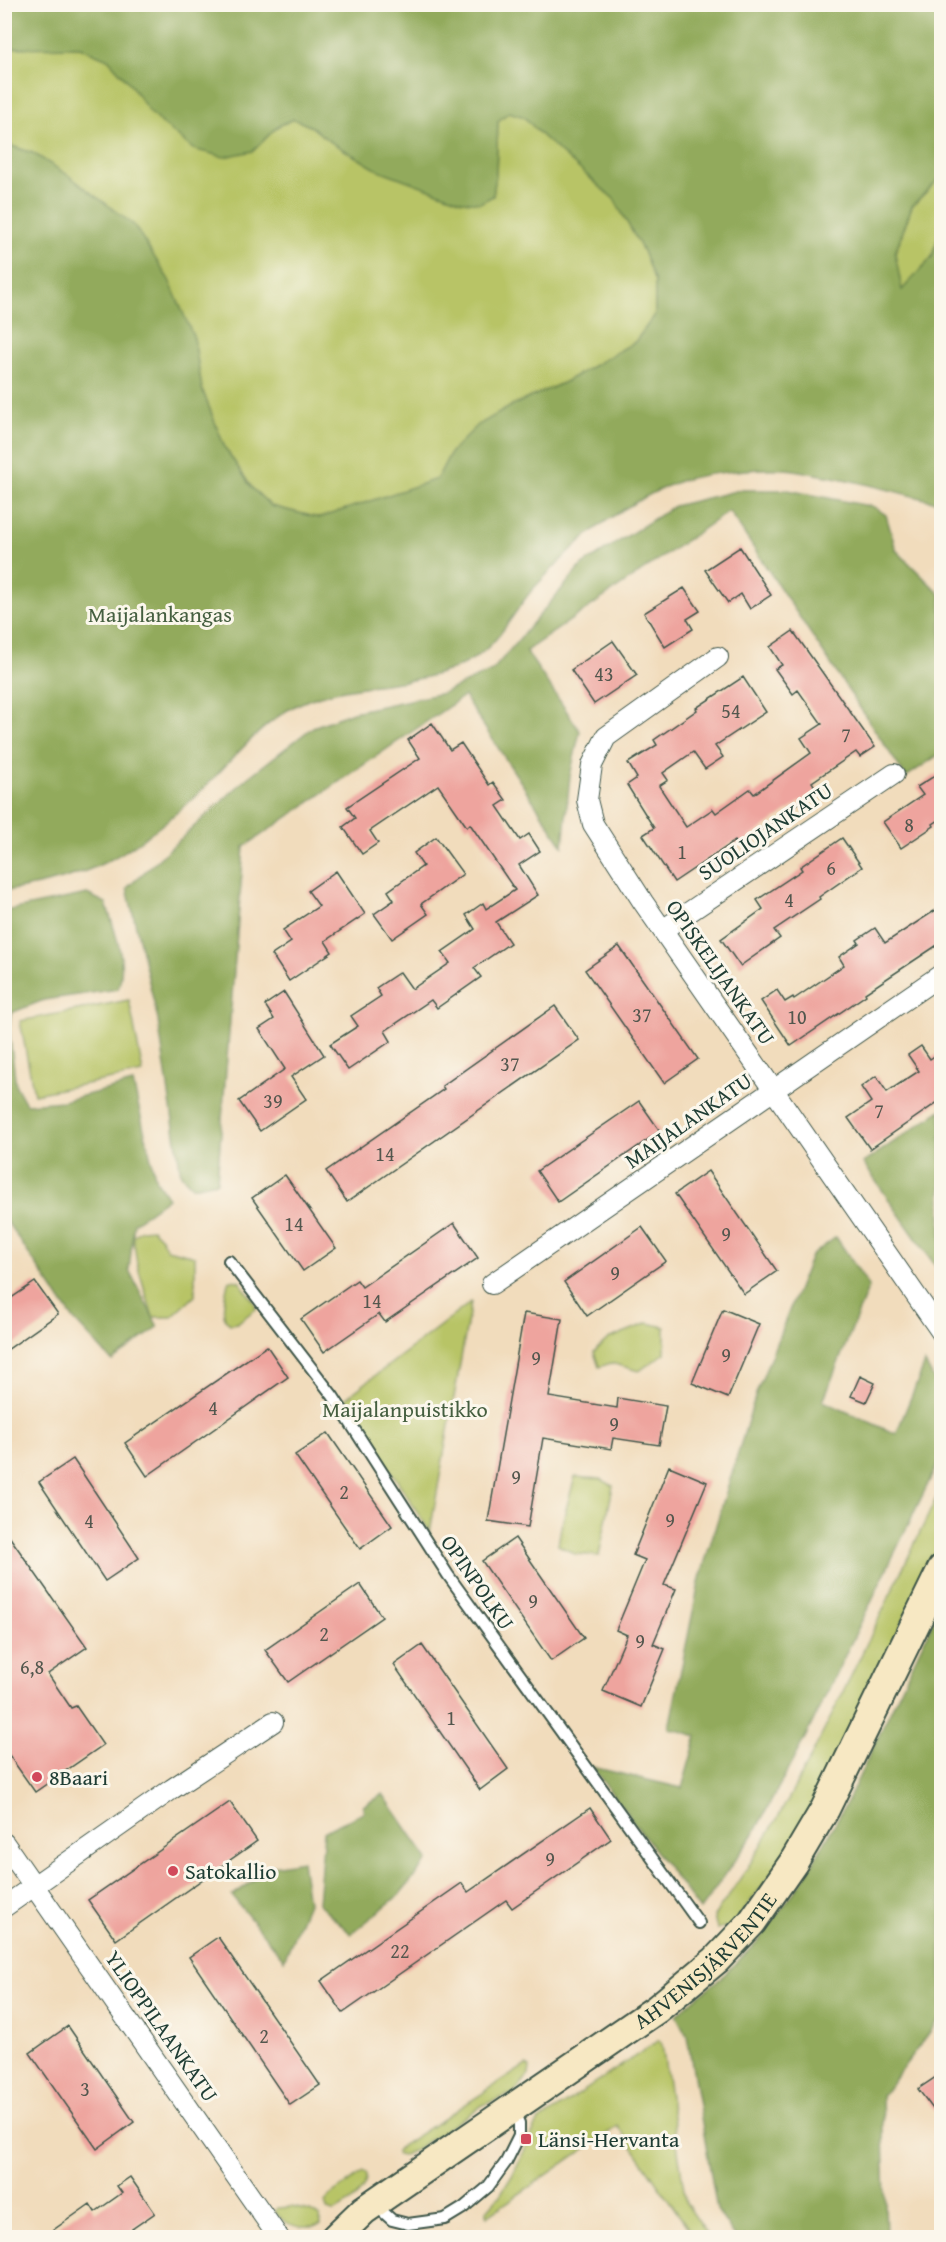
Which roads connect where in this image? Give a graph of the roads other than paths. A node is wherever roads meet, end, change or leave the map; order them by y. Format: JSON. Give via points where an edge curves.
{"nodes":[{"id":1,"x":718,"y":657,"type":"dead end"},
{"id":2,"x":894,"y":774,"type":"dead end"},
{"id":3,"x":664,"y":929,"type":"junction"},
{"id":4,"x":942,"y":974,"type":"edge"},
{"id":5,"x":773,"y":1090,"type":"junction"},
{"id":6,"x":229,"y":1261,"type":"dead end"},
{"id":7,"x":492,"y":1284,"type":"dead end"},
{"id":8,"x":942,"y":1334,"type":"edge"},
{"id":9,"x":942,"y":1569,"type":"edge"},
{"id":10,"x":273,"y":1722,"type":"dead end"},
{"id":11,"x":4,"y":1843,"type":"edge"},
{"id":12,"x":35,"y":1886,"type":"junction"},
{"id":13,"x":4,"y":1907,"type":"edge"},
{"id":14,"x":699,"y":1923,"type":"dead end"},
{"id":15,"x":512,"y":2108,"type":"junction"},
{"id":16,"x":373,"y":2204,"type":"junction"},
{"id":17,"x":279,"y":2238,"type":"edge"},
{"id":18,"x":335,"y":2238,"type":"edge"}],
"edges":[{"from":1,"to":3,"type":"street","name":"OPISKELIJANKATU","via":[[606,737],[592,765],[587,800],[593,824]]},
{"from":2,"to":3,"type":"street","name":"SUOLIOJANKATU"},
{"from":3,"to":5,"type":"street","name":"OPISKELIJANKATU"},
{"from":4,"to":5,"type":"street","name":"MAIJALANKATU"},
{"from":5,"to":7,"type":"street","name":"MAIJALANKATU"},
{"from":5,"to":8,"type":"street","name":"OPISKELIJANKATU"},
{"from":6,"to":14,"type":"lane","name":"OPINPOLKU","via":[[333,1396],[448,1575],[573,1740]]},
{"from":9,"to":15,"type":"main road","name":"AHVENISJÄRVENTIE","via":[[825,1809],[752,1922],[716,1960],[657,2009]]},
{"from":10,"to":12,"type":"street"},
{"from":11,"to":12,"type":"street","name":"YLIOPPILAANKATU"},
{"from":12,"to":13,"type":"street"},
{"from":12,"to":17,"type":"street","name":"YLIOPPILAANKATU"},
{"from":15,"to":16,"type":"main road","name":"AHVENISJÄRVENTIE"},
{"from":15,"to":16,"type":"lane","via":[[519,2123],[519,2136],[488,2187],[463,2208],[445,2219],[408,2224],[392,2220]]},
{"from":16,"to":18,"type":"main road","name":"AHVENISJÄRVENTIE"}]}
